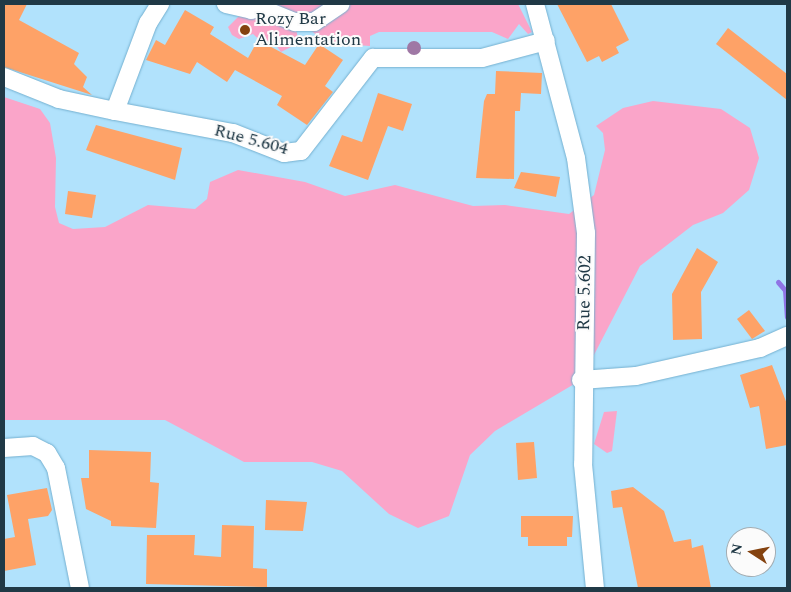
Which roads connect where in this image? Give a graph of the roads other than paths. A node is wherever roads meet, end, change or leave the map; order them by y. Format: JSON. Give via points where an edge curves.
{"nodes":[{"id":1,"x":160,"y":4,"type":"edge"},
{"id":2,"x":226,"y":4,"type":"edge"},
{"id":3,"x":341,"y":4,"type":"edge"},
{"id":4,"x":534,"y":4,"type":"edge"},
{"id":5,"x":262,"y":6,"type":"edge"},
{"id":6,"x":546,"y":41,"type":"junction"},
{"id":7,"x":4,"y":77,"type":"edge"},
{"id":8,"x":115,"y":111,"type":"junction"},
{"id":9,"x":787,"y":336,"type":"edge"},
{"id":10,"x":581,"y":380,"type":"junction"},
{"id":11,"x":4,"y":448,"type":"edge"},
{"id":12,"x":80,"y":588,"type":"edge"},
{"id":13,"x":595,"y":588,"type":"edge"}],
"edges":[{"from":1,"to":8,"type":"street","via":[[145,32]]},
{"from":2,"to":5,"type":"street","via":[[251,10]]},
{"from":3,"to":5,"type":"street","via":[[314,22],[295,22]]},
{"from":4,"to":6,"type":"street","name":"Rue 5.602"},
{"from":6,"to":8,"type":"street","name":"Rue 5.604","via":[[482,58],[373,58],[329,119],[301,151],[292,153],[232,133]]},
{"from":6,"to":10,"type":"street","name":"Rue 5.602","via":[[576,158],[586,233]]},
{"from":7,"to":8,"type":"street","via":[[59,99]]},
{"from":9,"to":10,"type":"street","via":[[760,348],[636,376]]},
{"from":10,"to":13,"type":"street","name":"Rue 5.602","via":[[583,464]]},
{"from":11,"to":12,"type":"street","via":[[33,446],[47,453],[56,468]]}]}
